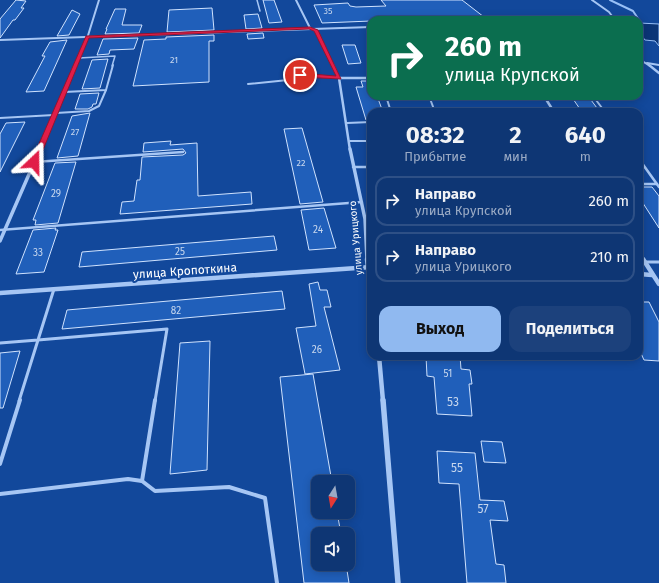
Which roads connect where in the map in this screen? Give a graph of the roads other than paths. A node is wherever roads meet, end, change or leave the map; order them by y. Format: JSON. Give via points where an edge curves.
{"nodes":[{"id":1,"x":99,"y":0,"type":"edge"},
{"id":2,"x":257,"y":0,"type":"edge"},
{"id":3,"x":296,"y":0,"type":"edge"},
{"id":4,"x":592,"y":0,"type":"edge"},
{"id":5,"x":260,"y":10,"type":"dead end"},
{"id":6,"x":612,"y":16,"type":"edge"},
{"id":7,"x":367,"y":27,"type":"edge"},
{"id":8,"x":310,"y":28,"type":"junction"},
{"id":9,"x":88,"y":37,"type":"junction"},
{"id":10,"x":0,"y":40,"type":"edge"},
{"id":11,"x":79,"y":58,"type":"junction"},
{"id":12,"x":643,"y":61,"type":"edge"},
{"id":13,"x":647,"y":63,"type":"junction"},
{"id":14,"x":659,"y":65,"type":"edge"},
{"id":15,"x":659,"y":74,"type":"edge"},
{"id":16,"x":339,"y":78,"type":"junction"},
{"id":17,"x":367,"y":78,"type":"edge"},
{"id":18,"x":248,"y":84,"type":"dead end"},
{"id":19,"x":106,"y":90,"type":"junction"},
{"id":20,"x":64,"y":92,"type":"junction"},
{"id":21,"x":55,"y":114,"type":"junction"},
{"id":22,"x":0,"y":118,"type":"edge"},
{"id":23,"x":367,"y":122,"type":"edge"},
{"id":24,"x":347,"y":123,"type":"junction"},
{"id":25,"x":350,"y":141,"type":"junction"},
{"id":26,"x":367,"y":141,"type":"edge"},
{"id":27,"x":183,"y":152,"type":"dead end"},
{"id":28,"x":34,"y":162,"type":"junction"},
{"id":29,"x":643,"y":164,"type":"edge"},
{"id":30,"x":353,"y":167,"type":"junction"},
{"id":31,"x":367,"y":167,"type":"edge"},
{"id":32,"x":643,"y":184,"type":"edge"},
{"id":33,"x":658,"y":185,"type":"edge"},
{"id":34,"x":362,"y":202,"type":"junction"},
{"id":35,"x":0,"y":230,"type":"edge"},
{"id":36,"x":5,"y":230,"type":"junction"},
{"id":37,"x":0,"y":241,"type":"edge"},
{"id":38,"x":367,"y":244,"type":"edge"},
{"id":39,"x":643,"y":259,"type":"edge"},
{"id":40,"x":645,"y":262,"type":"junction"},
{"id":41,"x":659,"y":262,"type":"edge"},
{"id":42,"x":367,"y":268,"type":"edge"},
{"id":43,"x":643,"y":274,"type":"edge"},
{"id":44,"x":652,"y":275,"type":"junction"},
{"id":45,"x":659,"y":284,"type":"edge"},
{"id":46,"x":54,"y":290,"type":"junction"},
{"id":47,"x":0,"y":293,"type":"edge"},
{"id":48,"x":38,"y":340,"type":"junction"},
{"id":49,"x":0,"y":343,"type":"edge"},
{"id":50,"x":380,"y":360,"type":"edge"},
{"id":51,"x":0,"y":464,"type":"edge"},
{"id":52,"x":142,"y":481,"type":"junction"},
{"id":53,"x":0,"y":494,"type":"edge"},
{"id":54,"x":277,"y":583,"type":"edge"},
{"id":55,"x":398,"y":583,"type":"edge"}],
"edges":[{"from":1,"to":9,"type":"street"},
{"from":2,"to":5,"type":"lane"},
{"from":3,"to":8,"type":"street","name":"улица Урицкого"},
{"from":4,"to":6,"type":"street"},
{"from":7,"to":8,"type":"street"},
{"from":8,"to":9,"type":"street"},
{"from":8,"to":16,"type":"street","name":"улица Урицкого","via":[[316,30]]},
{"from":9,"to":10,"type":"street"},
{"from":9,"to":11,"type":"street"},
{"from":11,"to":19,"type":"lane","via":[[115,56]]},
{"from":11,"to":20,"type":"street"},
{"from":12,"to":13,"type":"street"},
{"from":13,"to":14,"type":"street"},
{"from":13,"to":15,"type":"street"},
{"from":16,"to":17,"type":"street"},
{"from":16,"to":18,"type":"lane","via":[[300,75],[288,80]]},
{"from":16,"to":24,"type":"street","name":"улица Урицкого"},
{"from":19,"to":20,"type":"lane"},
{"from":19,"to":21,"type":"lane","via":[[99,106],[90,111]]},
{"from":20,"to":21,"type":"street"},
{"from":21,"to":22,"type":"lane"},
{"from":21,"to":28,"type":"street"},
{"from":23,"to":24,"type":"lane"},
{"from":24,"to":25,"type":"street","name":"улица Урицкого"},
{"from":25,"to":26,"type":"lane"},
{"from":25,"to":30,"type":"street","name":"улица Урицкого"},
{"from":27,"to":28,"type":"lane"},
{"from":28,"to":36,"type":"street"},
{"from":29,"to":33,"type":"lane"},
{"from":30,"to":31,"type":"lane"},
{"from":30,"to":34,"type":"street","name":"улица Урицкого"},
{"from":32,"to":33,"type":"lane"},
{"from":34,"to":36,"type":"lane"},
{"from":34,"to":38,"type":"street","name":"улица Урицкого"},
{"from":35,"to":36,"type":"lane"},
{"from":36,"to":37,"type":"street"},
{"from":39,"to":40,"type":"street"},
{"from":40,"to":41,"type":"lane"},
{"from":40,"to":44,"type":"street"},
{"from":42,"to":46,"type":"street","name":"улица Кропоткина"},
{"from":43,"to":44,"type":"street"},
{"from":44,"to":45,"type":"street"},
{"from":46,"to":47,"type":"street","name":"улица Кропоткина"},
{"from":46,"to":48,"type":"lane"},
{"from":48,"to":49,"type":"lane"},
{"from":48,"to":51,"type":"lane"},
{"from":48,"to":52,"type":"lane","via":[[167,329]]},
{"from":50,"to":55,"type":"street"},
{"from":52,"to":53,"type":"lane","via":[[128,479]]},
{"from":52,"to":54,"type":"lane","via":[[155,491],[229,487],[265,498]]}]}
